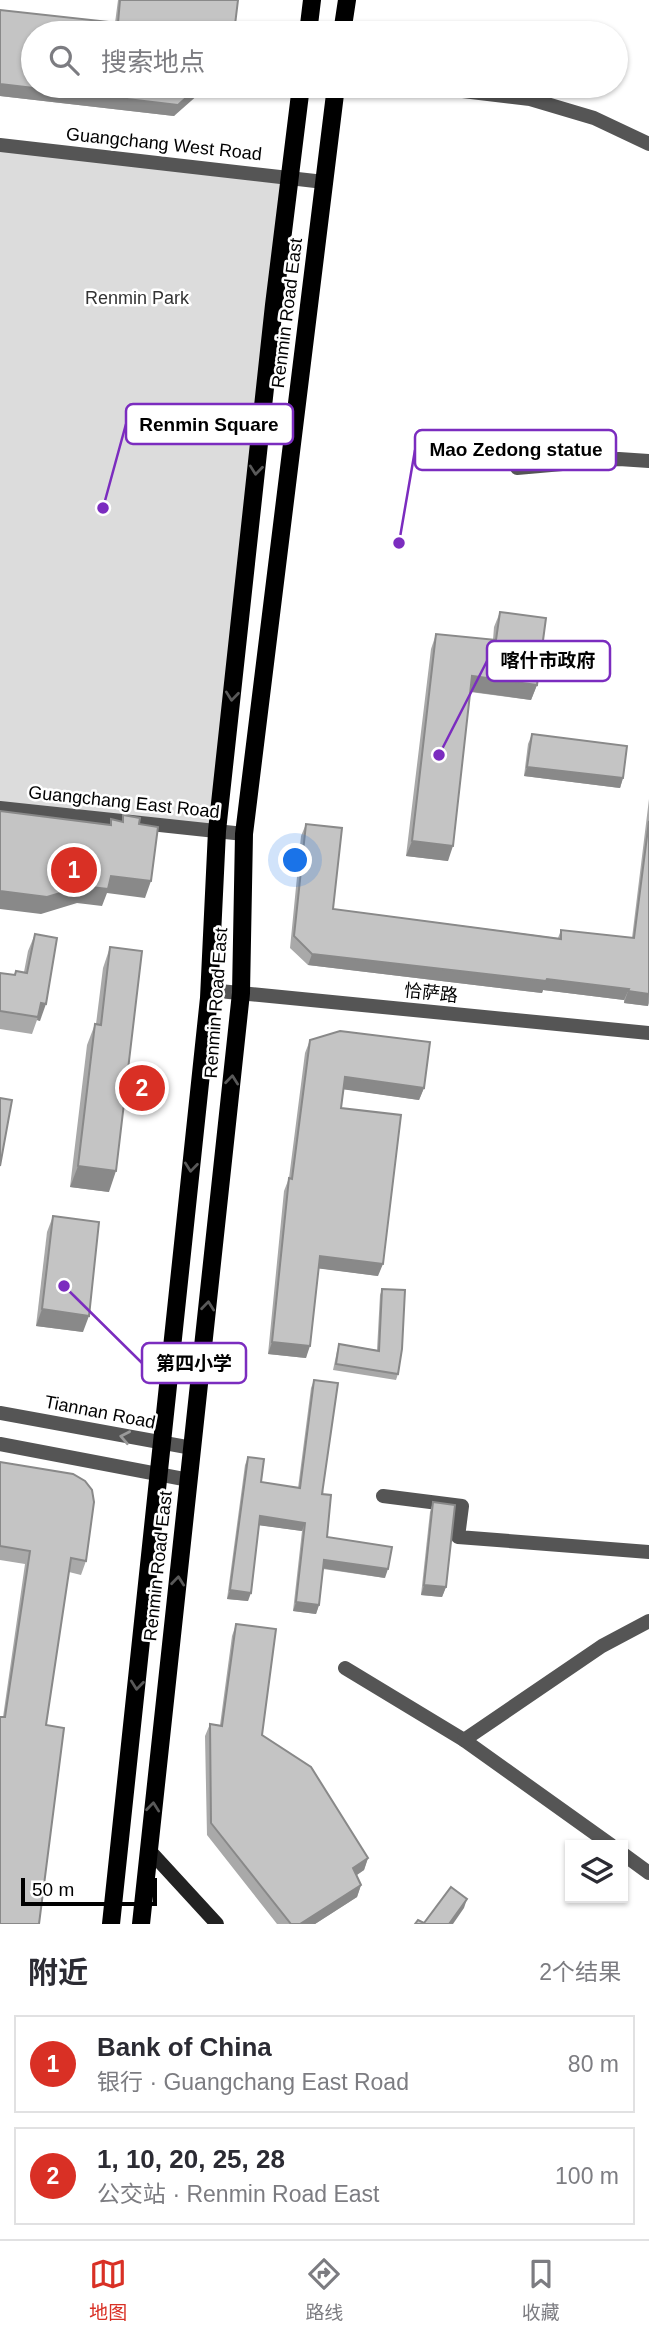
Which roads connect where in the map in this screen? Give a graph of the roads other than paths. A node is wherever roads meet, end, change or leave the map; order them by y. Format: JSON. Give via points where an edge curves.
{"nodes":[{"id":1,"x":312,"y":0,"type":"edge"},
{"id":2,"x":346,"y":0,"type":"edge"},
{"id":3,"x":309,"y":21,"type":"edge"},
{"id":4,"x":343,"y":21,"type":"edge"},
{"id":5,"x":300,"y":98,"type":"edge"},
{"id":6,"x":334,"y":98,"type":"edge"},
{"id":7,"x":522,"y":98,"type":"edge"},
{"id":8,"x":649,"y":144,"type":"edge"},
{"id":9,"x":0,"y":145,"type":"edge"},
{"id":10,"x":290,"y":177,"type":"junction"},
{"id":11,"x":324,"y":182,"type":"junction"},
{"id":12,"x":649,"y":461,"type":"edge"},
{"id":13,"x":517,"y":468,"type":"dead end"},
{"id":14,"x":0,"y":808,"type":"edge"},
{"id":15,"x":217,"y":831,"type":"junction"},
{"id":16,"x":244,"y":834,"type":"junction"},
{"id":17,"x":209,"y":990,"type":"junction"},
{"id":18,"x":241,"y":993,"type":"junction"},
{"id":19,"x":649,"y":1033,"type":"edge"},
{"id":20,"x":0,"y":1412,"type":"edge"},
{"id":21,"x":0,"y":1444,"type":"edge"},
{"id":22,"x":162,"y":1444,"type":"junction"},
{"id":23,"x":192,"y":1448,"type":"junction"},
{"id":24,"x":159,"y":1475,"type":"junction"},
{"id":25,"x":189,"y":1480,"type":"junction"},
{"id":26,"x":383,"y":1496,"type":"dead end"},
{"id":27,"x":649,"y":1552,"type":"edge"},
{"id":28,"x":649,"y":1621,"type":"edge"},
{"id":29,"x":345,"y":1668,"type":"dead end"},
{"id":30,"x":464,"y":1740,"type":"junction"},
{"id":31,"x":604,"y":1840,"type":"edge"},
{"id":32,"x":149,"y":1850,"type":"junction"},
{"id":33,"x":628,"y":1858,"type":"edge"},
{"id":34,"x":649,"y":1873,"type":"edge"},
{"id":35,"x":111,"y":1924,"type":"edge"},
{"id":36,"x":141,"y":1924,"type":"edge"},
{"id":37,"x":217,"y":1924,"type":"edge"}],
"edges":[{"from":1,"to":3,"type":"main road"},
{"from":2,"to":4,"type":"main road"},
{"from":5,"to":10,"type":"main road","name":"Renmin Road East"},
{"from":6,"to":11,"type":"main road","name":"Renmin Road East"},
{"from":7,"to":8,"type":"street","via":[[594,118]]},
{"from":9,"to":10,"type":"street","name":"Guangchang West Road"},
{"from":10,"to":11,"type":"street","name":"Guangchang West Road"},
{"from":10,"to":15,"type":"main road","name":"Renmin Road East","one_way":true},
{"from":11,"to":16,"type":"main road","name":"Renmin Road East"},
{"from":12,"to":13,"type":"street","via":[[619,459]]},
{"from":14,"to":15,"type":"street","name":"Guangchang East Road"},
{"from":15,"to":16,"type":"street","name":"Guangchang East Road"},
{"from":15,"to":17,"type":"main road","name":"Renmin Road East"},
{"from":16,"to":18,"type":"main road","name":"Renmin Road East"},
{"from":17,"to":18,"type":"street","name":"恰萨路"},
{"from":17,"to":22,"type":"main road","name":"Renmin Road East","one_way":true},
{"from":18,"to":19,"type":"street","name":"恰萨路"},
{"from":23,"to":18,"type":"main road","name":"Renmin Road East","one_way":true},
{"from":22,"to":20,"type":"street","name":"Tiannan Road","one_way":true},
{"from":21,"to":24,"type":"street"},
{"from":22,"to":23,"type":"street","name":"Tiannan Road"},
{"from":22,"to":24,"type":"main road","name":"Renmin Road East"},
{"from":23,"to":25,"type":"main road","name":"Renmin Road East"},
{"from":24,"to":25,"type":"street"},
{"from":24,"to":35,"type":"main road","name":"Renmin Road East","one_way":true},
{"from":32,"to":25,"type":"main road","name":"Renmin Road East","one_way":true},
{"from":26,"to":27,"type":"street","via":[[462,1506],[458,1537]]},
{"from":28,"to":30,"type":"street","via":[[601,1646]]},
{"from":29,"to":30,"type":"street"},
{"from":30,"to":31,"type":"street"},
{"from":32,"to":36,"type":"main road","name":"Renmin Road East"},
{"from":32,"to":37,"type":"main road"},
{"from":33,"to":34,"type":"street"}]}
